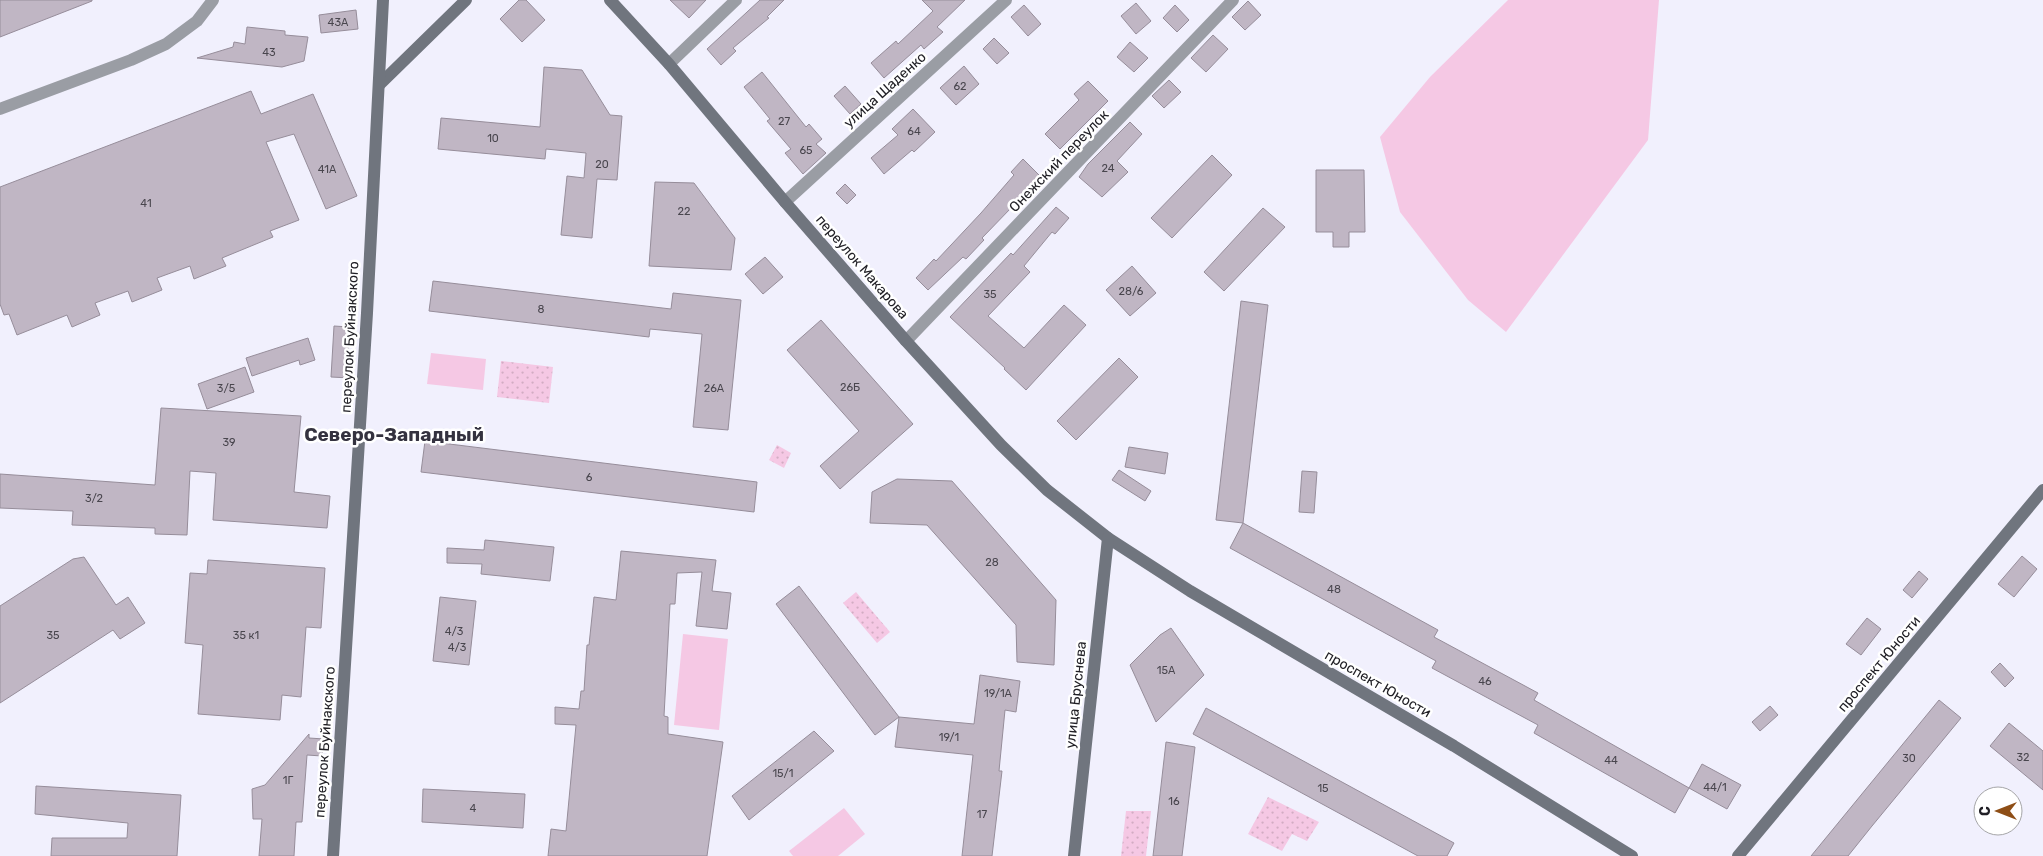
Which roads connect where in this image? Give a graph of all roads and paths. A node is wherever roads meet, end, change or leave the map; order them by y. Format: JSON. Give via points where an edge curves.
{"nodes":[{"id":1,"x":213,"y":0,"type":"edge"},
{"id":2,"x":383,"y":0,"type":"edge"},
{"id":3,"x":466,"y":0,"type":"edge"},
{"id":4,"x":610,"y":0,"type":"edge"},
{"id":5,"x":736,"y":0,"type":"edge"},
{"id":6,"x":1006,"y":0,"type":"edge"},
{"id":7,"x":1233,"y":0,"type":"edge"},
{"id":8,"x":669,"y":64,"type":"junction"},
{"id":9,"x":379,"y":85,"type":"junction"},
{"id":10,"x":0,"y":109,"type":"edge"},
{"id":11,"x":785,"y":202,"type":"junction"},
{"id":12,"x":906,"y":341,"type":"junction"},
{"id":13,"x":2043,"y":490,"type":"edge"},
{"id":14,"x":1108,"y":538,"type":"junction"},
{"id":15,"x":333,"y":856,"type":"edge"},
{"id":16,"x":1074,"y":856,"type":"edge"},
{"id":17,"x":1632,"y":856,"type":"edge"},
{"id":18,"x":1738,"y":856,"type":"edge"}],
"edges":[{"from":1,"to":10,"type":"street","via":[[197,21],[166,44]]},
{"from":2,"to":9,"type":"street","name":"переулок Буйнакского"},
{"from":3,"to":9,"type":"street"},
{"from":4,"to":8,"type":"street","name":"переулок Макарова"},
{"from":5,"to":8,"type":"street"},
{"from":6,"to":11,"type":"street","name":"улица Щаденко"},
{"from":7,"to":12,"type":"street","name":"Онежский переулок"},
{"from":8,"to":11,"type":"street","name":"переулок Макарова"},
{"from":9,"to":15,"type":"street","name":"переулок Буйнакского"},
{"from":11,"to":12,"type":"street","name":"переулок Макарова"},
{"from":12,"to":14,"type":"street","name":"переулок Макарова","via":[[1022,467]]},
{"from":13,"to":18,"type":"street","name":"проспект Юности"},
{"from":14,"to":16,"type":"street","name":"улица Бруснева"},
{"from":14,"to":17,"type":"street","name":"проспект Юности","via":[[1190,591],[1454,746]]}]}
